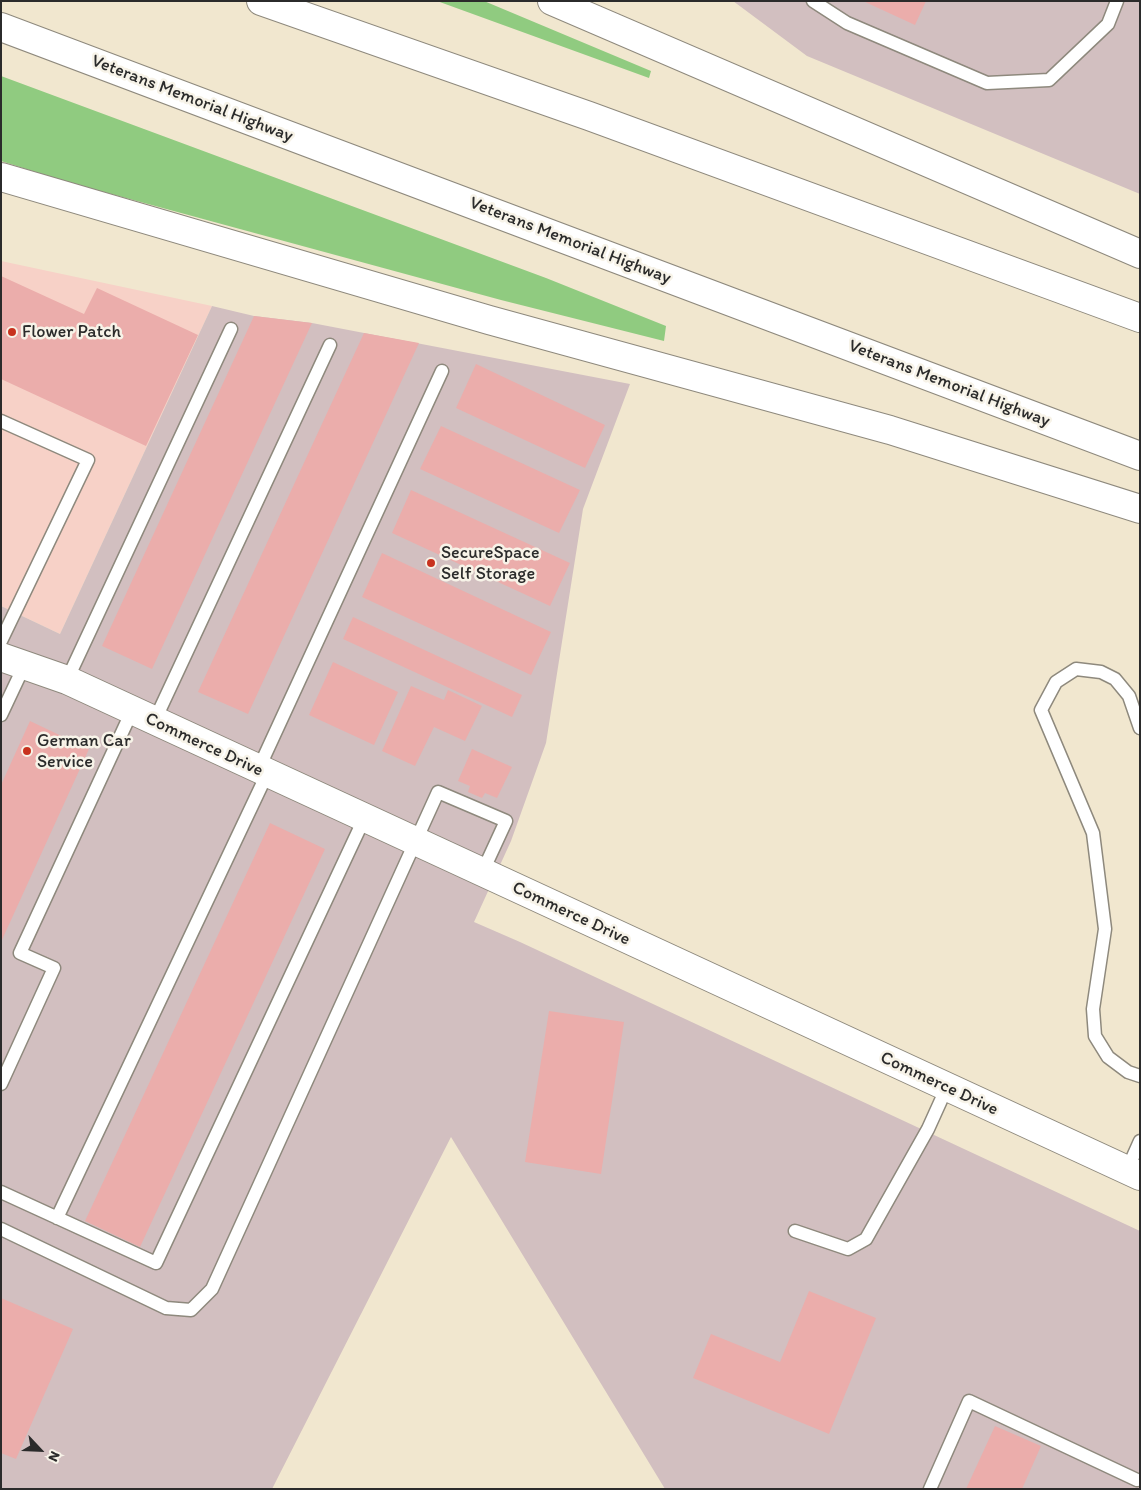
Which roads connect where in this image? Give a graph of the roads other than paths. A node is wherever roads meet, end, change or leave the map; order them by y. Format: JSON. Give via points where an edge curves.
{"nodes":[{"id":1,"x":261,"y":1,"type":"edge"},
{"id":2,"x":552,"y":1,"type":"edge"},
{"id":3,"x":813,"y":1,"type":"edge"},
{"id":4,"x":1117,"y":1,"type":"edge"},
{"id":5,"x":1,"y":27,"type":"edge"},
{"id":6,"x":1,"y":177,"type":"edge"},
{"id":7,"x":1140,"y":254,"type":"edge"},
{"id":8,"x":1140,"y":318,"type":"edge"},
{"id":9,"x":231,"y":329,"type":"dead end"},
{"id":10,"x":330,"y":346,"type":"dead end"},
{"id":11,"x":442,"y":371,"type":"dead end"},
{"id":12,"x":1,"y":421,"type":"edge"},
{"id":13,"x":1140,"y":456,"type":"edge"},
{"id":14,"x":1140,"y":509,"type":"edge"},
{"id":15,"x":1,"y":641,"type":"edge"},
{"id":16,"x":13,"y":661,"type":"edge"},
{"id":17,"x":67,"y":680,"type":"junction"},
{"id":18,"x":1,"y":715,"type":"edge"},
{"id":19,"x":143,"y":716,"type":"junction"},
{"id":20,"x":1140,"y":728,"type":"edge"},
{"id":21,"x":262,"y":772,"type":"junction"},
{"id":22,"x":364,"y":819,"type":"junction"},
{"id":23,"x":415,"y":842,"type":"junction"},
{"id":24,"x":482,"y":873,"type":"junction"},
{"id":25,"x":1140,"y":1076,"type":"edge"},
{"id":26,"x":1,"y":1084,"type":"edge"},
{"id":27,"x":946,"y":1087,"type":"junction"},
{"id":28,"x":1140,"y":1140,"type":"edge"},
{"id":29,"x":1133,"y":1173,"type":"edge"},
{"id":30,"x":1,"y":1192,"type":"edge"},
{"id":31,"x":57,"y":1218,"type":"junction"},
{"id":32,"x":1,"y":1229,"type":"edge"},
{"id":33,"x":795,"y":1231,"type":"dead end"},
{"id":34,"x":1135,"y":1481,"type":"edge"},
{"id":35,"x":930,"y":1489,"type":"edge"}],
"edges":[{"from":1,"to":8,"type":"main road","via":[[589,116]]},
{"from":2,"to":7,"type":"main road"},
{"from":3,"to":4,"type":"lane","via":[[847,23],[987,83],[1049,80],[1108,24]]},
{"from":5,"to":13,"type":"main road","name":"Veterans Memorial Highway"},
{"from":6,"to":14,"type":"main road","via":[[489,320],[890,430]]},
{"from":9,"to":17,"type":"lane"},
{"from":10,"to":19,"type":"lane"},
{"from":11,"to":21,"type":"lane"},
{"from":12,"to":15,"type":"lane","via":[[88,460]]},
{"from":16,"to":17,"type":"main road","name":"Commerce Drive"},
{"from":16,"to":18,"type":"lane"},
{"from":17,"to":19,"type":"main road","name":"Commerce Drive"},
{"from":19,"to":21,"type":"main road","name":"Commerce Drive"},
{"from":19,"to":26,"type":"lane","via":[[20,954],[54,968]]},
{"from":20,"to":25,"type":"lane","via":[[1129,696],[1114,678],[1101,672],[1076,669],[1056,682],[1041,710],[1093,833],[1105,929],[1093,1009],[1095,1036],[1108,1058]]},
{"from":21,"to":22,"type":"main road","name":"Commerce Drive"},
{"from":21,"to":31,"type":"lane"},
{"from":22,"to":23,"type":"main road","name":"Commerce Drive"},
{"from":22,"to":31,"type":"lane","via":[[156,1263]]},
{"from":23,"to":24,"type":"main road","name":"Commerce Drive"},
{"from":23,"to":24,"type":"lane","via":[[438,792],[506,821]]},
{"from":23,"to":32,"type":"lane","via":[[212,1289],[191,1310],[166,1308]]},
{"from":24,"to":27,"type":"main road","name":"Commerce Drive"},
{"from":27,"to":29,"type":"main road","name":"Commerce Drive"},
{"from":27,"to":33,"type":"lane","via":[[928,1129],[866,1239],[848,1249]]},
{"from":28,"to":29,"type":"lane"},
{"from":30,"to":31,"type":"lane"},
{"from":34,"to":35,"type":"lane","via":[[969,1401]]}]}
